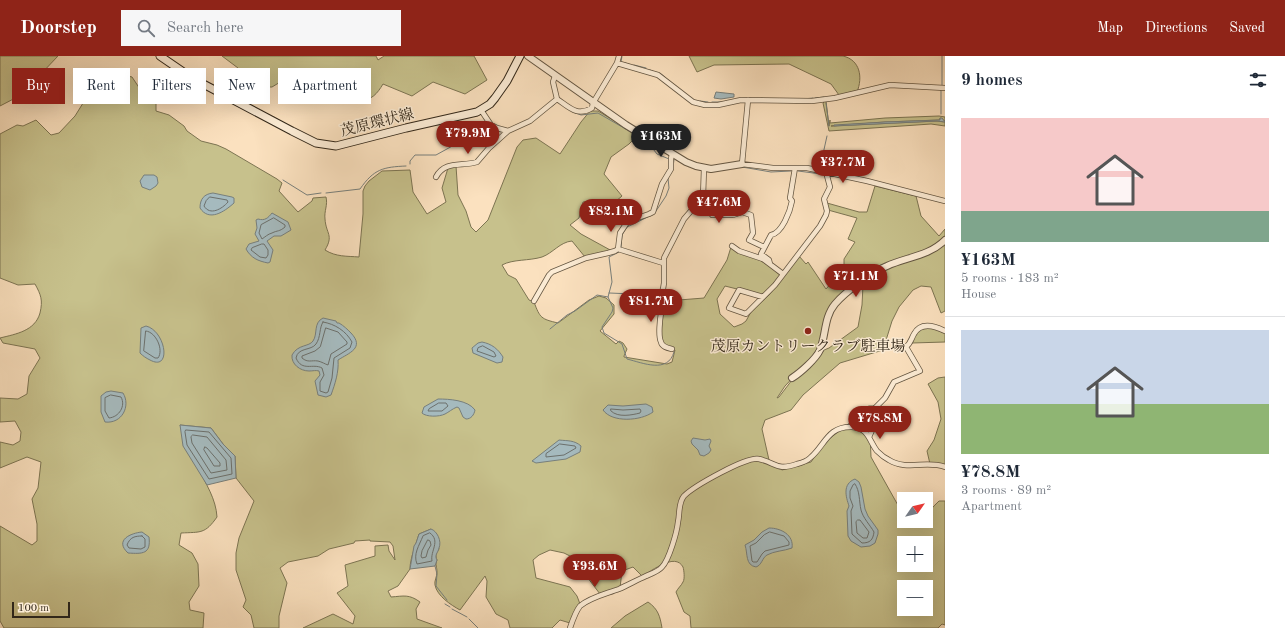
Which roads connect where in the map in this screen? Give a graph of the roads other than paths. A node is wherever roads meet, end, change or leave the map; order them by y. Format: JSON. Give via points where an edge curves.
{"nodes":[{"id":1,"x":160,"y":56,"type":"edge"},
{"id":2,"x":520,"y":56,"type":"edge"},
{"id":3,"x":528,"y":56,"type":"edge"},
{"id":4,"x":619,"y":56,"type":"edge"},
{"id":5,"x":618,"y":63,"type":"junction"},
{"id":6,"x":555,"y":76,"type":"junction"},
{"id":7,"x":945,"y":88,"type":"edge"},
{"id":8,"x":558,"y":99,"type":"junction"},
{"id":9,"x":748,"y":100,"type":"junction"},
{"id":10,"x":593,"y":103,"type":"junction"},
{"id":11,"x":481,"y":110,"type":"junction"},
{"id":12,"x":508,"y":131,"type":"junction"},
{"id":13,"x":672,"y":154,"type":"junction"},
{"id":14,"x":742,"y":164,"type":"junction"},
{"id":15,"x":704,"y":168,"type":"junction"},
{"id":16,"x":794,"y":168,"type":"junction"},
{"id":17,"x":826,"y":172,"type":"junction"},
{"id":18,"x":436,"y":177,"type":"dead end"},
{"id":19,"x":703,"y":197,"type":"junction"},
{"id":20,"x":945,"y":200,"type":"edge"},
{"id":21,"x":945,"y":240,"type":"edge"},
{"id":22,"x":732,"y":246,"type":"dead end"},
{"id":23,"x":764,"y":248,"type":"junction"},
{"id":24,"x":618,"y":249,"type":"junction"},
{"id":25,"x":663,"y":262,"type":"junction"},
{"id":26,"x":770,"y":264,"type":"junction"},
{"id":27,"x":783,"y":274,"type":"junction"},
{"id":28,"x":763,"y":297,"type":"junction"},
{"id":29,"x":534,"y":301,"type":"dead end"},
{"id":30,"x":945,"y":331,"type":"edge"},
{"id":31,"x":672,"y":349,"type":"dead end"},
{"id":32,"x":792,"y":378,"type":"dead end"},
{"id":33,"x":869,"y":437,"type":"junction"},
{"id":34,"x":945,"y":467,"type":"edge"},
{"id":35,"x":570,"y":628,"type":"edge"}],
"edges":[{"from":1,"to":11,"type":"main road","name":"茂原環状線","via":[[192,78],[322,145],[336,146]]},
{"from":2,"to":11,"type":"main road","name":"茂原環状線","via":[[495,98]]},
{"from":3,"to":6,"type":"street"},
{"from":4,"to":5,"type":"street"},
{"from":5,"to":9,"type":"street","via":[[658,75],[686,98],[699,104],[718,105]]},
{"from":5,"to":10,"type":"street"},
{"from":6,"to":8,"type":"street","via":[[553,82]]},
{"from":6,"to":10,"type":"street"},
{"from":7,"to":9,"type":"street","via":[[890,85],[812,101]]},
{"from":8,"to":10,"type":"street","via":[[571,109],[583,112],[592,108]]},
{"from":8,"to":12,"type":"street","via":[[530,121]]},
{"from":9,"to":14,"type":"street"},
{"from":10,"to":13,"type":"street"},
{"from":11,"to":12,"type":"street","via":[[491,125]]},
{"from":12,"to":18,"type":"street","via":[[475,163],[444,168]]},
{"from":13,"to":15,"type":"street"},
{"from":13,"to":24,"type":"street","via":[[671,169],[662,184],[655,208],[650,214],[624,225]]},
{"from":14,"to":15,"type":"street"},
{"from":14,"to":16,"type":"street"},
{"from":15,"to":19,"type":"street"},
{"from":16,"to":17,"type":"street"},
{"from":16,"to":23,"type":"street","via":[[790,211]]},
{"from":17,"to":20,"type":"street"},
{"from":17,"to":27,"type":"street","via":[[830,187],[824,199],[826,215]]},
{"from":19,"to":23,"type":"street","via":[[709,203],[712,215],[742,212],[751,215],[753,233],[749,240]]},
{"from":19,"to":25,"type":"street","via":[[684,219]]},
{"from":21,"to":32,"type":"street","via":[[922,255],[901,261],[868,276],[835,304],[829,314],[820,351]]},
{"from":22,"to":26,"type":"street"},
{"from":23,"to":26,"type":"street","via":[[761,254]]},
{"from":24,"to":25,"type":"street"},
{"from":24,"to":29,"type":"street","via":[[586,258],[552,272]]},
{"from":25,"to":31,"type":"street","via":[[664,283],[658,300],[661,313],[660,342]]},
{"from":26,"to":27,"type":"street"},
{"from":27,"to":28,"type":"street"},
{"from":28,"to":28,"type":"street","via":[[746,314],[729,308],[739,290]]},
{"from":30,"to":33,"type":"street","via":[[929,325],[922,326],[916,331],[906,347],[920,371],[892,384],[885,398],[876,406]]},
{"from":33,"to":34,"type":"street","via":[[877,451],[890,461],[901,465]]},
{"from":33,"to":35,"type":"street","via":[[863,430],[854,427],[840,429],[824,440],[810,459],[798,464],[783,468],[759,459],[748,460],[694,488],[680,502],[676,534],[662,568],[629,585],[587,601],[579,607]]}]}
